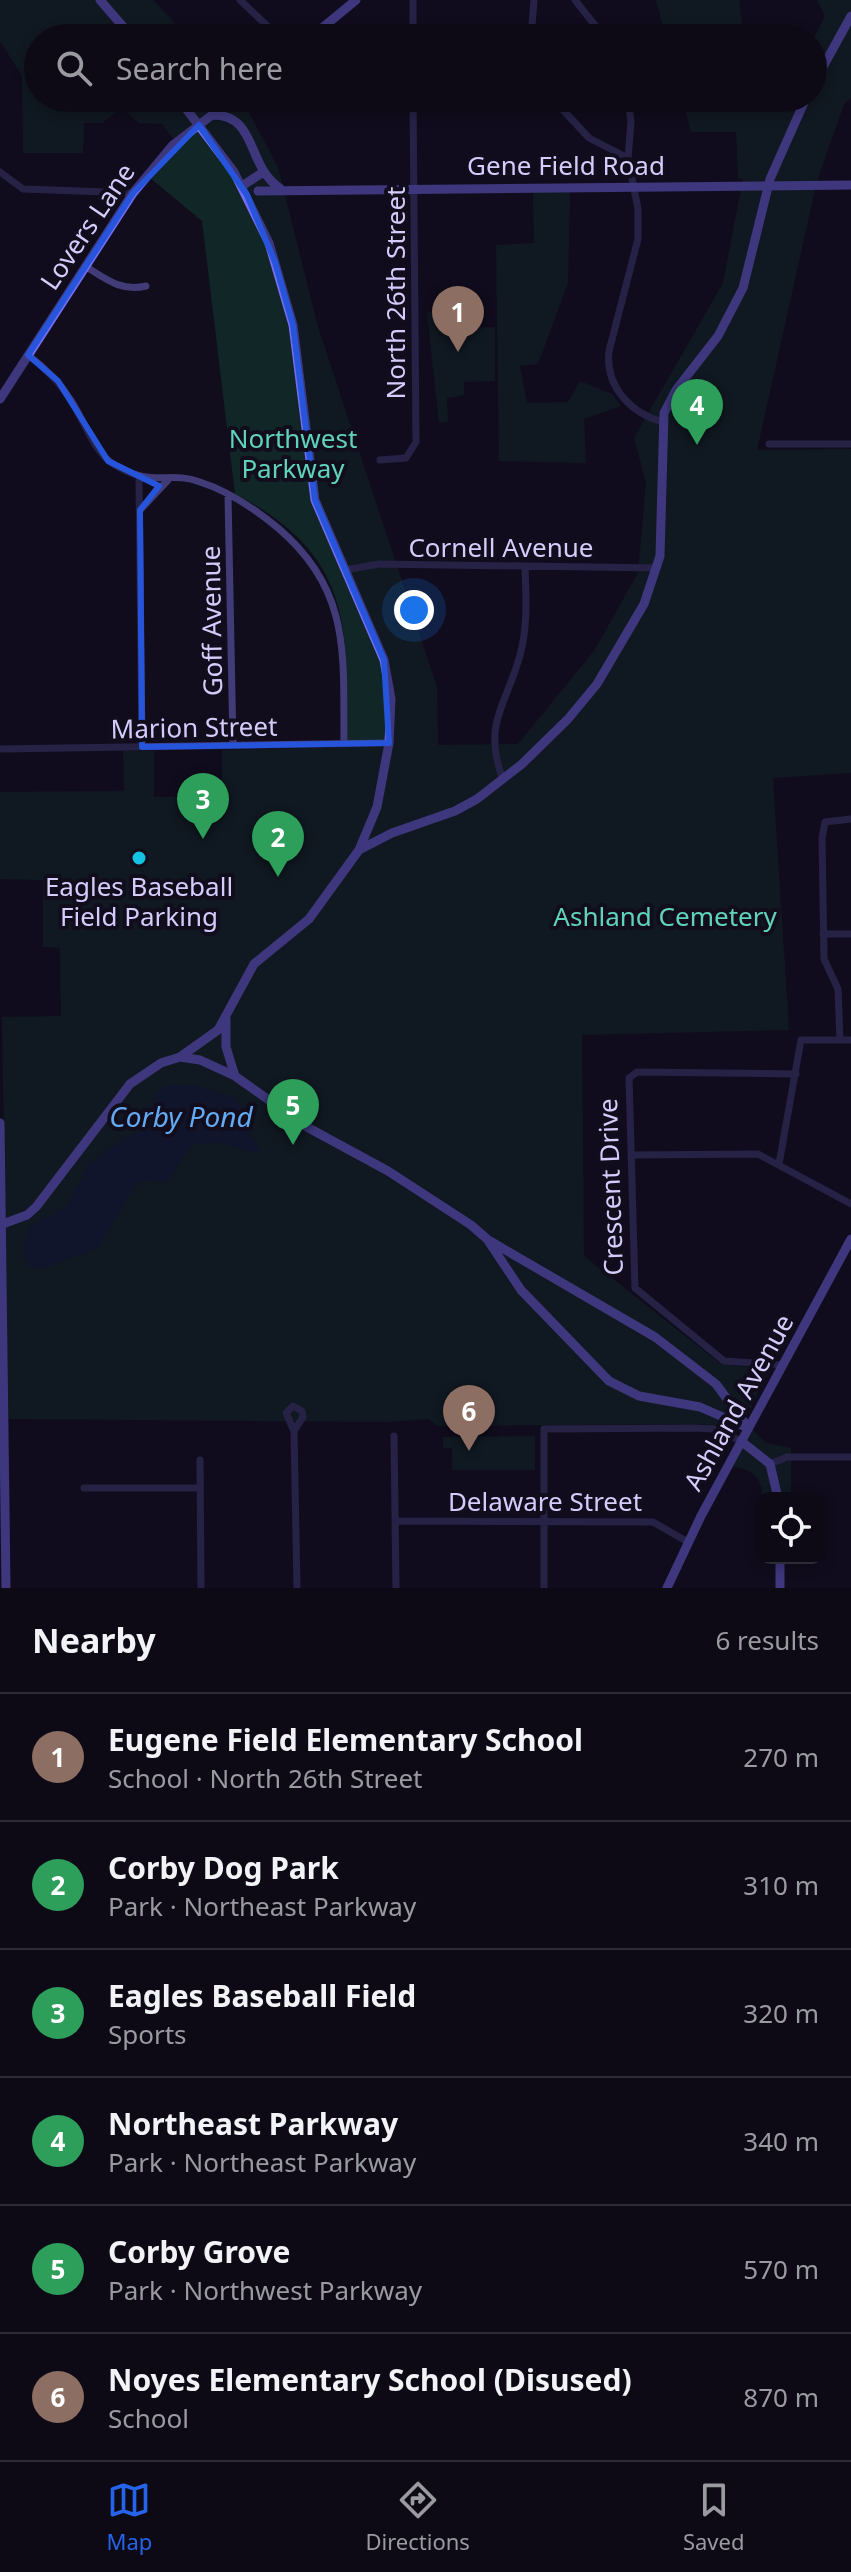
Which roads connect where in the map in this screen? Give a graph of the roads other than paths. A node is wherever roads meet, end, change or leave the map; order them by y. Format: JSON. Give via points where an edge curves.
{"nodes":[{"id":1,"x":100,"y":0,"type":"edge"},
{"id":2,"x":240,"y":0,"type":"edge"},
{"id":3,"x":356,"y":0,"type":"edge"},
{"id":4,"x":413,"y":0,"type":"edge"},
{"id":5,"x":534,"y":0,"type":"edge"},
{"id":6,"x":575,"y":0,"type":"edge"},
{"id":7,"x":851,"y":16,"type":"edge"},
{"id":8,"x":121,"y":24,"type":"edge"},
{"id":9,"x":265,"y":24,"type":"edge"},
{"id":10,"x":327,"y":24,"type":"edge"},
{"id":11,"x":413,"y":24,"type":"edge"},
{"id":12,"x":532,"y":24,"type":"edge"},
{"id":13,"x":594,"y":24,"type":"edge"},
{"id":14,"x":827,"y":60,"type":"edge"},
{"id":15,"x":188,"y":112,"type":"edge"},
{"id":16,"x":217,"y":112,"type":"edge"},
{"id":17,"x":236,"y":112,"type":"edge"},
{"id":18,"x":413,"y":112,"type":"edge"},
{"id":19,"x":565,"y":112,"type":"edge"},
{"id":20,"x":630,"y":112,"type":"edge"},
{"id":21,"x":800,"y":112,"type":"edge"},
{"id":22,"x":209,"y":118,"type":"junction"},
{"id":23,"x":236,"y":120,"type":"junction"},
{"id":24,"x":628,"y":158,"type":"junction"},
{"id":25,"x":0,"y":172,"type":"edge"},
{"id":26,"x":264,"y":176,"type":"junction"},
{"id":27,"x":851,"y":185,"type":"edge"},
{"id":28,"x":631,"y":186,"type":"junction"},
{"id":29,"x":414,"y":188,"type":"junction"},
{"id":30,"x":281,"y":189,"type":"junction"},
{"id":31,"x":245,"y":191,"type":"junction"},
{"id":32,"x":258,"y":191,"type":"junction"},
{"id":33,"x":133,"y":193,"type":"junction"},
{"id":34,"x":85,"y":266,"type":"junction"},
{"id":35,"x":146,"y":286,"type":"dead end"},
{"id":36,"x":28,"y":355,"type":"junction"},
{"id":37,"x":0,"y":399,"type":"edge"},
{"id":38,"x":663,"y":422,"type":"junction"},
{"id":39,"x":769,"y":444,"type":"dead end"},
{"id":40,"x":851,"y":444,"type":"edge"},
{"id":41,"x":380,"y":460,"type":"dead end"},
{"id":42,"x":139,"y":478,"type":"junction"},
{"id":43,"x":168,"y":480,"type":"junction"},
{"id":44,"x":228,"y":495,"type":"junction"},
{"id":45,"x":140,"y":510,"type":"junction"},
{"id":46,"x":525,"y":567,"type":"junction"},
{"id":47,"x":657,"y":568,"type":"junction"},
{"id":48,"x":345,"y":570,"type":"junction"},
{"id":49,"x":389,"y":743,"type":"junction"},
{"id":50,"x":344,"y":744,"type":"junction"},
{"id":51,"x":233,"y":745,"type":"junction"},
{"id":52,"x":142,"y":747,"type":"junction"},
{"id":53,"x":0,"y":749,"type":"edge"},
{"id":54,"x":503,"y":780,"type":"junction"},
{"id":55,"x":851,"y":819,"type":"edge"},
{"id":56,"x":373,"y":820,"type":"junction"},
{"id":57,"x":392,"y":833,"type":"junction"},
{"id":58,"x":359,"y":850,"type":"junction"},
{"id":59,"x":823,"y":934,"type":"junction"},
{"id":60,"x":851,"y":934,"type":"edge"},
{"id":61,"x":226,"y":1019,"type":"junction"},
{"id":62,"x":840,"y":1040,"type":"junction"},
{"id":63,"x":851,"y":1040,"type":"edge"},
{"id":64,"x":180,"y":1057,"type":"junction"},
{"id":65,"x":796,"y":1074,"type":"junction"},
{"id":66,"x":235,"y":1076,"type":"junction"},
{"id":67,"x":0,"y":1125,"type":"edge"},
{"id":68,"x":631,"y":1155,"type":"junction"},
{"id":69,"x":779,"y":1164,"type":"junction"},
{"id":70,"x":851,"y":1204,"type":"edge"},
{"id":71,"x":1,"y":1206,"type":"edge"},
{"id":72,"x":0,"y":1225,"type":"edge"},
{"id":73,"x":487,"y":1239,"type":"junction"},
{"id":74,"x":851,"y":1239,"type":"edge"},
{"id":75,"x":783,"y":1365,"type":"junction"},
{"id":76,"x":748,"y":1428,"type":"junction"},
{"id":77,"x":294,"y":1431,"type":"dead end"},
{"id":78,"x":394,"y":1436,"type":"dead end"},
{"id":79,"x":741,"y":1441,"type":"junction"},
{"id":80,"x":851,"y":1457,"type":"edge"},
{"id":81,"x":200,"y":1460,"type":"dead end"},
{"id":82,"x":770,"y":1464,"type":"junction"},
{"id":83,"x":84,"y":1488,"type":"dead end"},
{"id":84,"x":198,"y":1488,"type":"junction"},
{"id":85,"x":777,"y":1492,"type":"edge"},
{"id":86,"x":2,"y":1496,"type":"edge"},
{"id":87,"x":396,"y":1521,"type":"junction"},
{"id":88,"x":543,"y":1521,"type":"junction"},
{"id":89,"x":688,"y":1542,"type":"junction"},
{"id":90,"x":780,"y":1564,"type":"edge"},
{"id":91,"x":6,"y":1588,"type":"edge"},
{"id":92,"x":201,"y":1588,"type":"edge"},
{"id":93,"x":297,"y":1588,"type":"edge"},
{"id":94,"x":396,"y":1588,"type":"edge"},
{"id":95,"x":544,"y":1588,"type":"edge"},
{"id":96,"x":667,"y":1588,"type":"edge"},
{"id":97,"x":780,"y":1588,"type":"edge"}],
"edges":[{"from":1,"to":8,"type":"street"},
{"from":2,"to":9,"type":"street"},
{"from":3,"to":10,"type":"street"},
{"from":4,"to":11,"type":"street"},
{"from":5,"to":12,"type":"street"},
{"from":6,"to":13,"type":"street"},
{"from":7,"to":14,"type":"street"},
{"from":15,"to":31,"type":"street"},
{"from":16,"to":22,"type":"street","name":"Lovers Lane"},
{"from":17,"to":23,"type":"street"},
{"from":18,"to":29,"type":"street","name":"North 26th Street"},
{"from":19,"to":24,"type":"street","via":[[589,138]]},
{"from":20,"to":24,"type":"street"},
{"from":21,"to":38,"type":"street","via":[[770,179],[743,288],[718,336],[672,398]]},
{"from":22,"to":23,"type":"street"},
{"from":22,"to":33,"type":"street","name":"Lovers Lane","via":[[173,145]]},
{"from":23,"to":26,"type":"street"},
{"from":24,"to":28,"type":"street"},
{"from":25,"to":33,"type":"street","via":[[31,191]]},
{"from":26,"to":30,"type":"street"},
{"from":26,"to":31,"type":"street"},
{"from":26,"to":32,"type":"street"},
{"from":27,"to":28,"type":"street","name":"Gene Field Road"},
{"from":28,"to":29,"type":"street","name":"Gene Field Road"},
{"from":28,"to":38,"type":"street","via":[[638,239],[608,367],[627,402]]},
{"from":29,"to":30,"type":"street","name":"Gene Field Road"},
{"from":29,"to":41,"type":"street","name":"North 26th Street","via":[[416,442],[406,458]]},
{"from":30,"to":32,"type":"street","name":"Gene Field Road"},
{"from":31,"to":32,"type":"street","name":"Gene Field Road"},
{"from":31,"to":48,"type":"street","via":[[287,299],[301,374],[311,483]]},
{"from":33,"to":34,"type":"street","name":"Lovers Lane"},
{"from":34,"to":35,"type":"street","via":[[117,286]]},
{"from":34,"to":36,"type":"street","name":"Lovers Lane"},
{"from":36,"to":37,"type":"street","name":"Lovers Lane"},
{"from":36,"to":42,"type":"street","via":[[58,381],[108,461]]},
{"from":38,"to":47,"type":"street"},
{"from":39,"to":40,"type":"street"},
{"from":42,"to":43,"type":"street"},
{"from":42,"to":45,"type":"street"},
{"from":43,"to":44,"type":"street","via":[[199,481]]},
{"from":43,"to":45,"type":"street"},
{"from":44,"to":50,"type":"street","via":[[296,544],[327,586],[341,626]]},
{"from":44,"to":51,"type":"street","name":"Goff Avenue"},
{"from":45,"to":52,"type":"street"},
{"from":46,"to":47,"type":"street","name":"Cornell Avenue"},
{"from":46,"to":48,"type":"street","name":"Cornell Avenue","via":[[379,564]]},
{"from":46,"to":54,"type":"street","via":[[523,644],[493,728]]},
{"from":47,"to":54,"type":"street","via":[[644,604],[597,684]]},
{"from":48,"to":49,"type":"street","via":[[384,660],[391,699]]},
{"from":49,"to":50,"type":"street","name":"Marion Street"},
{"from":49,"to":56,"type":"street"},
{"from":50,"to":51,"type":"street","name":"Marion Street"},
{"from":51,"to":52,"type":"street","name":"Marion Street"},
{"from":52,"to":53,"type":"street","name":"Marion Street"},
{"from":54,"to":57,"type":"street","via":[[455,811]]},
{"from":55,"to":59,"type":"street","via":[[825,822]]},
{"from":56,"to":57,"type":"street"},
{"from":56,"to":58,"type":"street"},
{"from":57,"to":58,"type":"street"},
{"from":58,"to":61,"type":"street","via":[[309,919],[254,964]]},
{"from":59,"to":60,"type":"street"},
{"from":59,"to":62,"type":"street","via":[[824,959],[838,989]]},
{"from":61,"to":64,"type":"street"},
{"from":61,"to":66,"type":"street","via":[[226,1047]]},
{"from":62,"to":63,"type":"street"},
{"from":62,"to":65,"type":"street","via":[[801,1040]]},
{"from":64,"to":66,"type":"street"},
{"from":64,"to":72,"type":"street","via":[[130,1084],[36,1207]]},
{"from":65,"to":68,"type":"street","name":"Crescent Drive","via":[[630,1075]]},
{"from":65,"to":69,"type":"street"},
{"from":66,"to":73,"type":"street"},
{"from":67,"to":71,"type":"street"},
{"from":68,"to":69,"type":"street","via":[[750,1152]]},
{"from":68,"to":75,"type":"street","name":"Crescent Drive","via":[[635,1288],[724,1361]]},
{"from":69,"to":70,"type":"street"},
{"from":71,"to":86,"type":"street"},
{"from":73,"to":76,"type":"street","name":"Crescent Drive","via":[[655,1337],[716,1384]]},
{"from":73,"to":76,"type":"street","via":[[521,1290],[609,1381],[646,1398],[719,1413]]},
{"from":74,"to":75,"type":"street","name":"Ashland Avenue"},
{"from":75,"to":76,"type":"street","name":"Ashland Avenue"},
{"from":76,"to":79,"type":"street","name":"Ashland Avenue"},
{"from":77,"to":93,"type":"street"},
{"from":78,"to":87,"type":"street"},
{"from":79,"to":82,"type":"street"},
{"from":79,"to":88,"type":"street","via":[[697,1428],[544,1429]]},
{"from":79,"to":89,"type":"street","name":"Ashland Avenue"},
{"from":80,"to":82,"type":"street","via":[[787,1457]]},
{"from":81,"to":84,"type":"street"},
{"from":82,"to":85,"type":"street"},
{"from":83,"to":84,"type":"street"},
{"from":84,"to":92,"type":"street"},
{"from":86,"to":91,"type":"street"},
{"from":87,"to":88,"type":"street","name":"Delaware Street"},
{"from":87,"to":94,"type":"street"},
{"from":88,"to":89,"type":"street","name":"Delaware Street","via":[[653,1522]]},
{"from":88,"to":95,"type":"street"},
{"from":89,"to":96,"type":"street","name":"Ashland Avenue"},
{"from":90,"to":97,"type":"street"}]}
